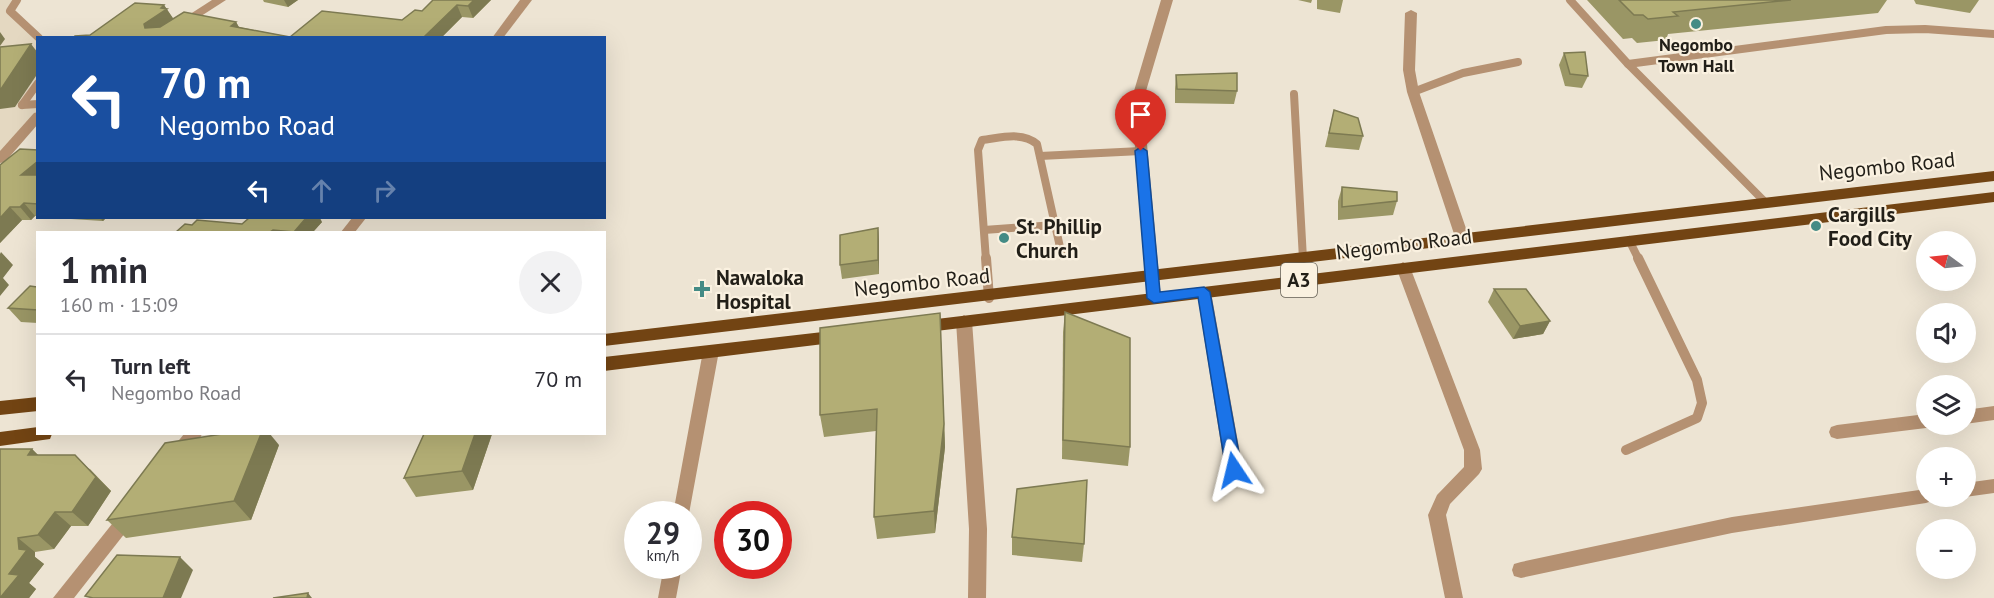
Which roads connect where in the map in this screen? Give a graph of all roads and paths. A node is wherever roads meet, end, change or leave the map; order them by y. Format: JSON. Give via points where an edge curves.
{"nodes":[{"id":1,"x":16,"y":0,"type":"edge"},
{"id":2,"x":220,"y":0,"type":"edge"},
{"id":3,"x":526,"y":0,"type":"edge"},
{"id":4,"x":1167,"y":0,"type":"edge"},
{"id":5,"x":1570,"y":0,"type":"edge"},
{"id":6,"x":1411,"y":13,"type":"dead end"},
{"id":7,"x":1994,"y":34,"type":"edge"},
{"id":8,"x":37,"y":36,"type":"edge"},
{"id":9,"x":161,"y":36,"type":"edge"},
{"id":10,"x":499,"y":36,"type":"edge"},
{"id":11,"x":1518,"y":62,"type":"dead end"},
{"id":12,"x":1628,"y":64,"type":"junction"},
{"id":13,"x":36,"y":86,"type":"edge"},
{"id":14,"x":1413,"y":92,"type":"junction"},
{"id":15,"x":1294,"y":94,"type":"dead end"},
{"id":16,"x":36,"y":104,"type":"edge"},
{"id":17,"x":36,"y":118,"type":"edge"},
{"id":18,"x":1141,"y":151,"type":"junction"},
{"id":19,"x":1040,"y":156,"type":"junction"},
{"id":20,"x":0,"y":159,"type":"edge"},
{"id":21,"x":1994,"y":176,"type":"edge"},
{"id":22,"x":1994,"y":197,"type":"edge"},
{"id":23,"x":1765,"y":202,"type":"junction"},
{"id":24,"x":358,"y":219,"type":"edge"},
{"id":25,"x":1055,"y":225,"type":"junction"},
{"id":26,"x":984,"y":230,"type":"junction"},
{"id":27,"x":349,"y":231,"type":"edge"},
{"id":28,"x":1463,"y":240,"type":"junction"},
{"id":29,"x":1629,"y":240,"type":"junction"},
{"id":30,"x":1062,"y":256,"type":"dead end"},
{"id":31,"x":1303,"y":259,"type":"junction"},
{"id":32,"x":1403,"y":267,"type":"junction"},
{"id":33,"x":1151,"y":277,"type":"junction"},
{"id":34,"x":1204,"y":292,"type":"junction"},
{"id":35,"x":989,"y":298,"type":"junction"},
{"id":36,"x":1154,"y":298,"type":"junction"},
{"id":37,"x":964,"y":321,"type":"junction"},
{"id":38,"x":907,"y":328,"type":"edge"},
{"id":39,"x":861,"y":334,"type":"edge"},
{"id":40,"x":606,"y":340,"type":"edge"},
{"id":41,"x":711,"y":351,"type":"junction"},
{"id":42,"x":606,"y":364,"type":"edge"},
{"id":43,"x":36,"y":404,"type":"edge"},
{"id":44,"x":0,"y":408,"type":"edge"},
{"id":45,"x":1994,"y":413,"type":"edge"},
{"id":46,"x":1976,"y":415,"type":"edge"},
{"id":47,"x":1916,"y":422,"type":"edge"},
{"id":48,"x":1837,"y":432,"type":"dead end"},
{"id":49,"x":36,"y":435,"type":"edge"},
{"id":50,"x":193,"y":435,"type":"edge"},
{"id":51,"x":0,"y":439,"type":"edge"},
{"id":52,"x":1626,"y":450,"type":"dead end"},
{"id":53,"x":164,"y":470,"type":"edge"},
{"id":54,"x":1234,"y":470,"type":"dead end"},
{"id":55,"x":1994,"y":486,"type":"edge"},
{"id":56,"x":1976,"y":488,"type":"edge"},
{"id":57,"x":142,"y":497,"type":"edge"},
{"id":58,"x":1916,"y":497,"type":"edge"},
{"id":59,"x":684,"y":501,"type":"edge"},
{"id":60,"x":1521,"y":570,"type":"dead end"},
{"id":61,"x":671,"y":579,"type":"edge"},
{"id":62,"x":62,"y":598,"type":"edge"},
{"id":63,"x":667,"y":598,"type":"edge"},
{"id":64,"x":978,"y":598,"type":"edge"},
{"id":65,"x":1454,"y":598,"type":"edge"}],
"edges":[{"from":1,"to":8,"type":"lane","via":[[10,11]]},
{"from":2,"to":9,"type":"street"},
{"from":3,"to":10,"type":"street"},
{"from":4,"to":18,"type":"street","via":[[1140,91]]},
{"from":5,"to":12,"type":"lane"},
{"from":6,"to":14,"type":"street","via":[[1409,70]]},
{"from":7,"to":12,"type":"lane","via":[[1886,30]]},
{"from":11,"to":14,"type":"lane","via":[[1463,73]]},
{"from":12,"to":23,"type":"lane"},
{"from":13,"to":16,"type":"lane","via":[[22,105]]},
{"from":14,"to":28,"type":"street"},
{"from":15,"to":31,"type":"lane"},
{"from":17,"to":20,"type":"street"},
{"from":18,"to":19,"type":"lane"},
{"from":18,"to":33,"type":"street"},
{"from":19,"to":25,"type":"lane"},
{"from":19,"to":26,"type":"lane","via":[[1033,138],[1025,136],[978,143]]},
{"from":21,"to":23,"type":"highway","name":"Negombo Road","number":"A3"},
{"from":22,"to":29,"type":"highway","name":"Negombo Road","number":"A3"},
{"from":23,"to":28,"type":"highway","name":"Negombo Road","number":"A3"},
{"from":24,"to":27,"type":"street"},
{"from":25,"to":26,"type":"lane"},
{"from":25,"to":30,"type":"lane"},
{"from":26,"to":35,"type":"lane"},
{"from":28,"to":31,"type":"highway","name":"Negombo Road","number":"A3"},
{"from":29,"to":32,"type":"highway","name":"Negombo Road","number":"A3"},
{"from":29,"to":52,"type":"lane","via":[[1697,380],[1702,403],[1697,418]]},
{"from":31,"to":33,"type":"highway","name":"Negombo Road","number":"A3"},
{"from":32,"to":34,"type":"highway","name":"Negombo Road","number":"A3"},
{"from":32,"to":65,"type":"street","via":[[1472,450],[1473,469],[1443,500],[1437,515]]},
{"from":33,"to":35,"type":"highway","name":"Negombo Road","number":"A3"},
{"from":33,"to":36,"type":"street"},
{"from":34,"to":36,"type":"highway","name":"Negombo Road","number":"A3"},
{"from":34,"to":54,"type":"street"},
{"from":35,"to":40,"type":"highway","name":"Negombo Road","number":"A3"},
{"from":36,"to":37,"type":"highway","name":"Negombo Road","number":"A3"},
{"from":37,"to":38,"type":"highway","name":"Negombo Road","number":"A3"},
{"from":37,"to":64,"type":"street","via":[[978,529]]},
{"from":39,"to":41,"type":"highway"},
{"from":41,"to":42,"type":"highway"},
{"from":41,"to":59,"type":"street"},
{"from":43,"to":44,"type":"highway"},
{"from":45,"to":46,"type":"street"},
{"from":47,"to":48,"type":"street"},
{"from":49,"to":51,"type":"highway"},
{"from":50,"to":53,"type":"street"},
{"from":55,"to":56,"type":"street"},
{"from":57,"to":62,"type":"street"},
{"from":58,"to":60,"type":"street","via":[[1732,525]]},
{"from":61,"to":63,"type":"street"}]}
